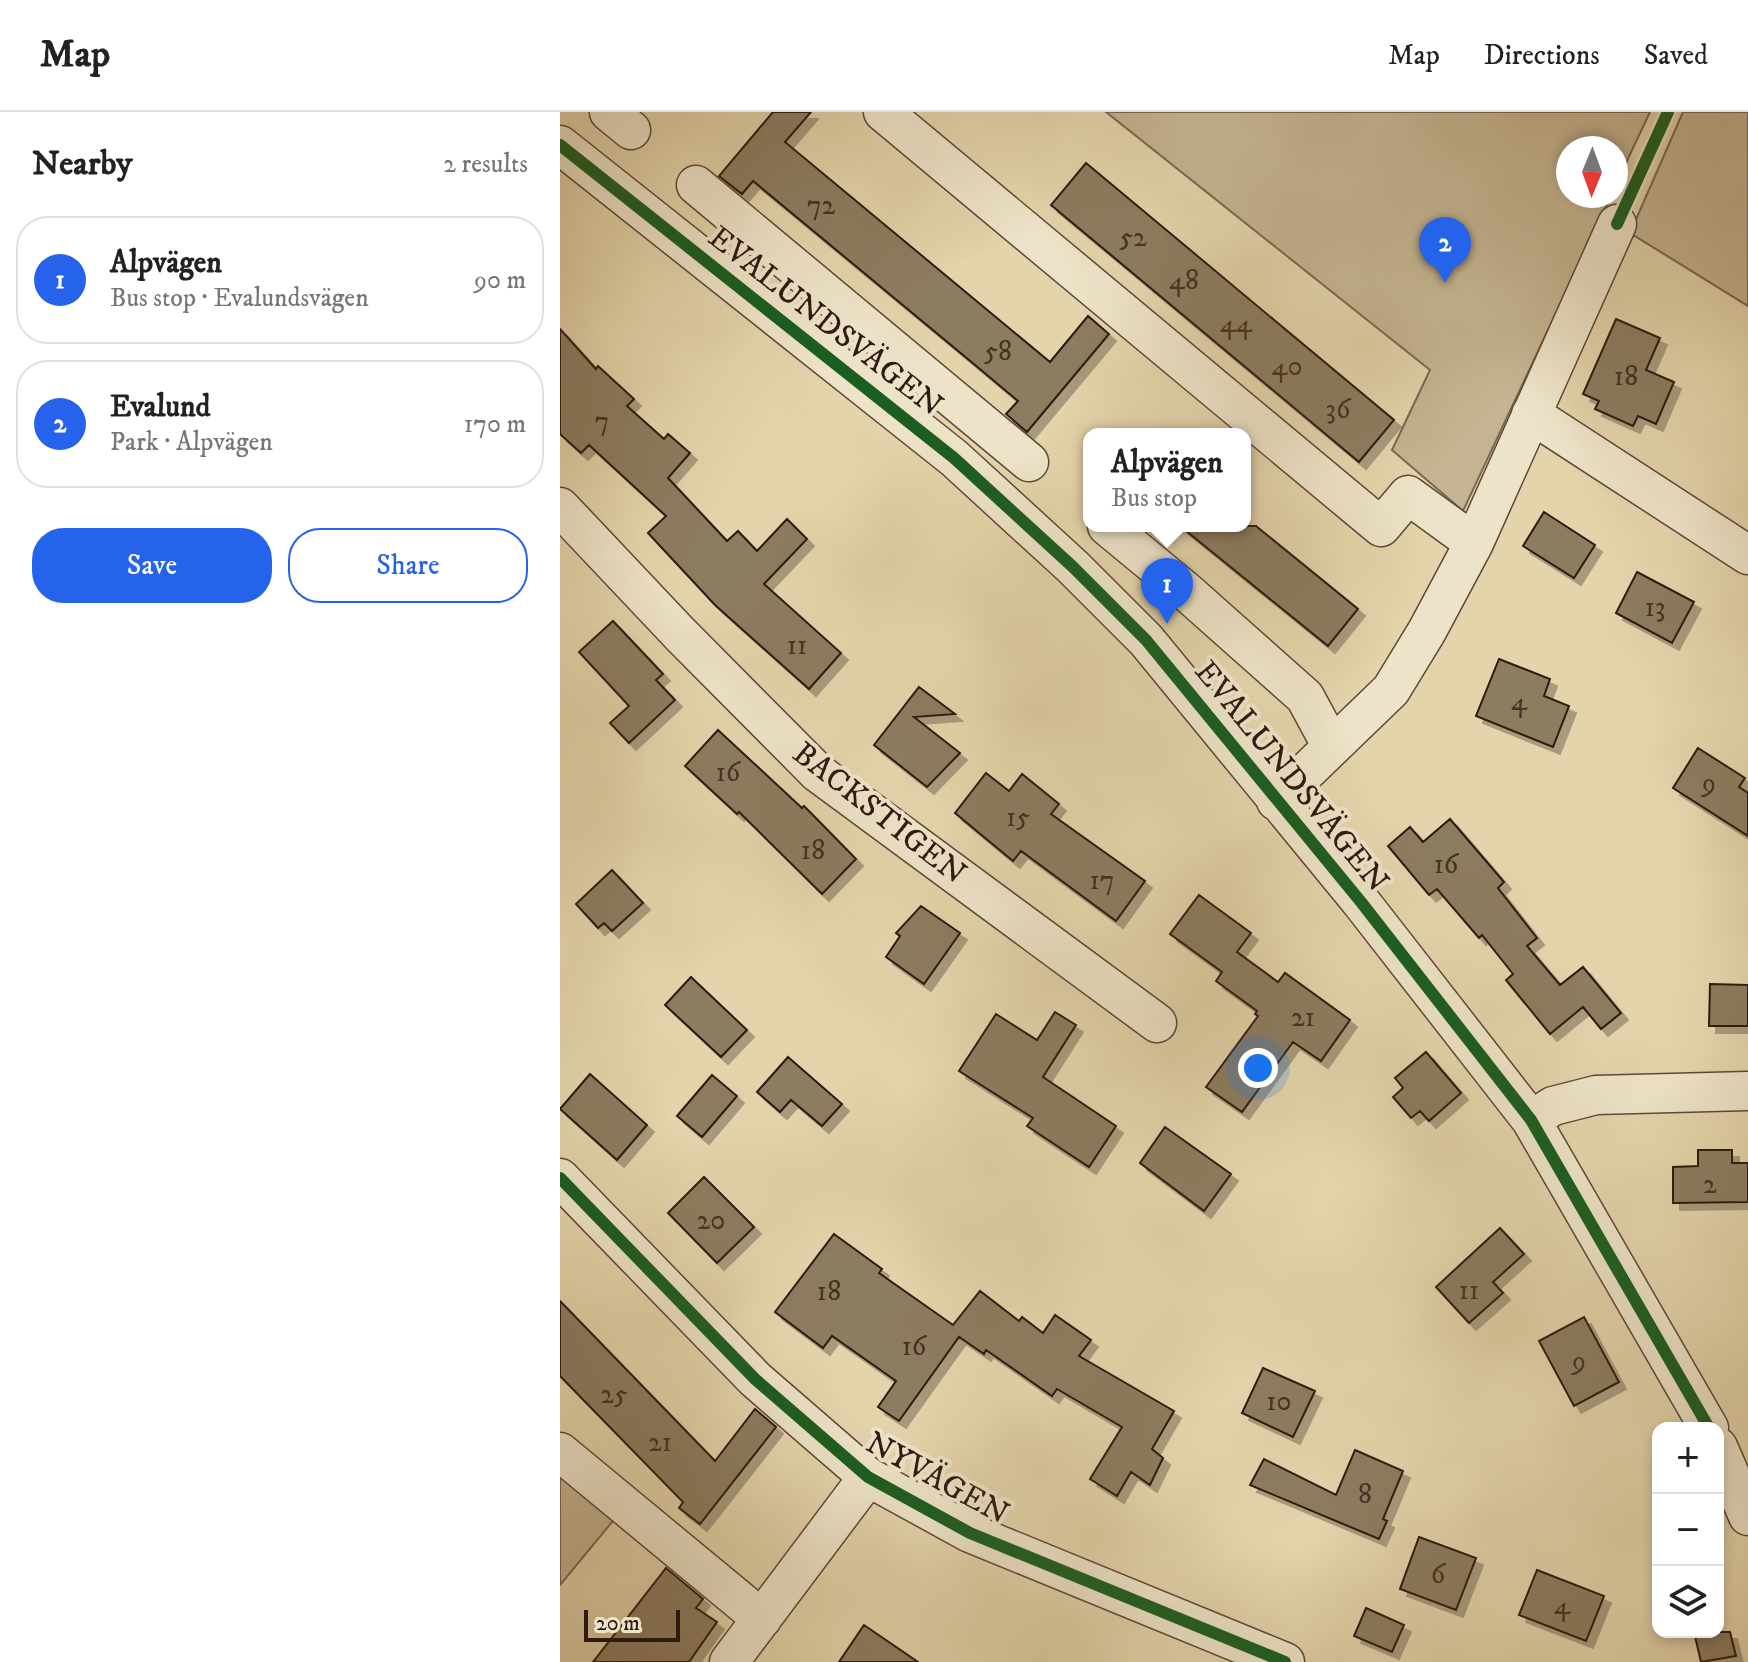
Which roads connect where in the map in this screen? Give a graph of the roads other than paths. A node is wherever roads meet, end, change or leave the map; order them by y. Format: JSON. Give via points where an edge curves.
{"nodes":[{"id":1,"x":883,"y":112,"type":"edge"},
{"id":2,"x":560,"y":145,"type":"edge"},
{"id":3,"x":696,"y":185,"type":"dead end"},
{"id":4,"x":1617,"y":224,"type":"dead end"},
{"id":5,"x":1531,"y":414,"type":"junction"},
{"id":6,"x":1029,"y":462,"type":"dead end"},
{"id":7,"x":560,"y":507,"type":"edge"},
{"id":8,"x":1114,"y":532,"type":"edge"},
{"id":9,"x":1474,"y":543,"type":"junction"},
{"id":10,"x":1748,"y":555,"type":"edge"},
{"id":11,"x":1332,"y":747,"type":"junction"},
{"id":12,"x":1276,"y":801,"type":"junction"},
{"id":13,"x":1157,"y":1023,"type":"dead end"},
{"id":14,"x":1748,"y":1091,"type":"edge"},
{"id":15,"x":1531,"y":1120,"type":"junction"},
{"id":16,"x":560,"y":1178,"type":"edge"},
{"id":17,"x":1706,"y":1422,"type":"edge"},
{"id":18,"x":560,"y":1452,"type":"edge"},
{"id":19,"x":1724,"y":1461,"type":"edge"},
{"id":20,"x":868,"y":1477,"type":"junction"},
{"id":21,"x":1748,"y":1516,"type":"edge"},
{"id":22,"x":762,"y":1619,"type":"junction"},
{"id":23,"x":729,"y":1662,"type":"edge"},
{"id":24,"x":1285,"y":1662,"type":"edge"}],
"edges":[{"from":1,"to":9,"type":"street","via":[[1381,527],[1408,495]]},
{"from":2,"to":12,"type":"street","name":"EVALUNDSVÄGEN","via":[[954,458],[1146,640]]},
{"from":3,"to":6,"type":"street"},
{"from":4,"to":5,"type":"street"},
{"from":5,"to":9,"type":"street"},
{"from":5,"to":10,"type":"street"},
{"from":7,"to":13,"type":"street","name":"BACKSTIGEN","via":[[818,773]]},
{"from":8,"to":11,"type":"street","via":[[1305,697]]},
{"from":9,"to":11,"type":"street","via":[[1391,690]]},
{"from":11,"to":12,"type":"street"},
{"from":12,"to":15,"type":"street","name":"EVALUNDSVÄGEN"},
{"from":14,"to":15,"type":"street","via":[[1596,1095],[1553,1106]]},
{"from":15,"to":17,"type":"street","name":"EVALUNDSVÄGEN"},
{"from":16,"to":20,"type":"street","name":"NYVÄGEN","via":[[755,1379]]},
{"from":18,"to":22,"type":"street"},
{"from":19,"to":21,"type":"street"},
{"from":20,"to":22,"type":"street"},
{"from":20,"to":24,"type":"street","name":"NYVÄGEN","via":[[970,1533]]},
{"from":22,"to":23,"type":"street"}]}
